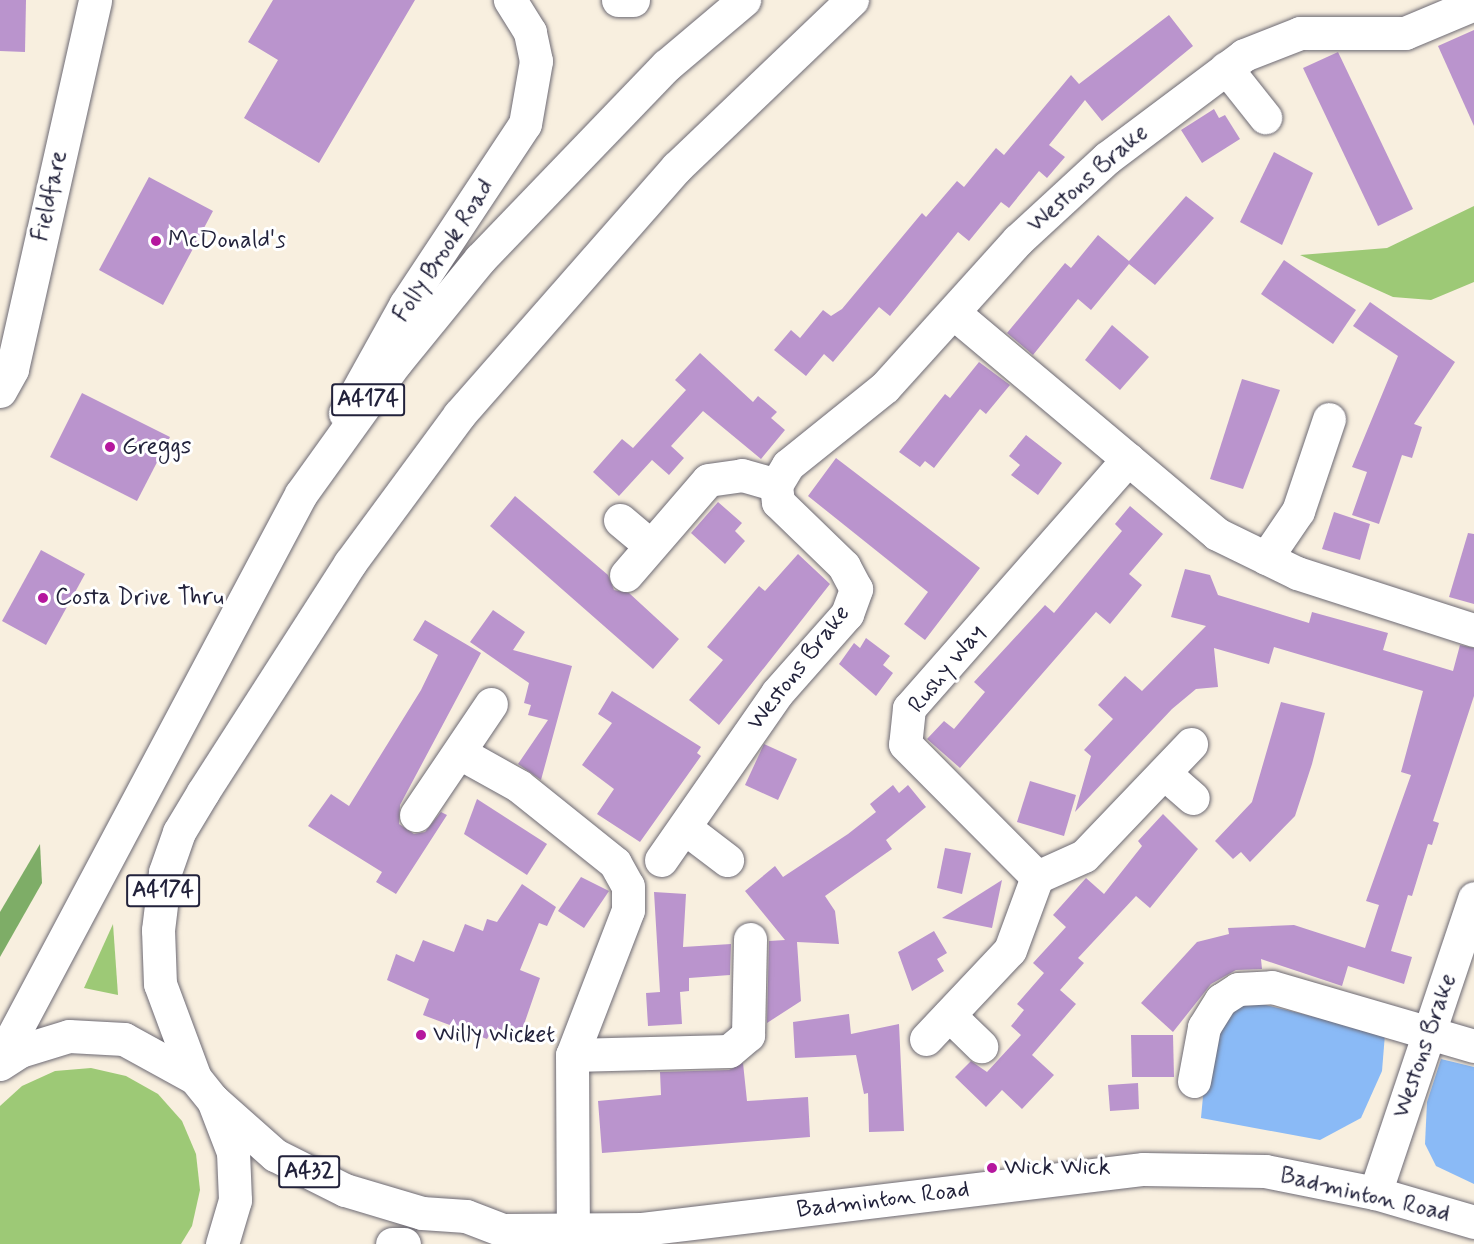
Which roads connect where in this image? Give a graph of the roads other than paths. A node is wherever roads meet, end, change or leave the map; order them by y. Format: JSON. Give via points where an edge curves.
{"nodes":[{"id":1,"x":95,"y":0,"type":"edge"},
{"id":2,"x":510,"y":0,"type":"edge"},
{"id":3,"x":618,"y":0,"type":"edge"},
{"id":4,"x":633,"y":0,"type":"edge"},
{"id":5,"x":744,"y":0,"type":"edge"},
{"id":6,"x":852,"y":0,"type":"edge"},
{"id":7,"x":1474,"y":4,"type":"edge"},
{"id":8,"x":1226,"y":68,"type":"junction"},
{"id":9,"x":1265,"y":117,"type":"dead end"},
{"id":10,"x":955,"y":314,"type":"junction"},
{"id":11,"x":0,"y":391,"type":"edge"},
{"id":12,"x":1329,"y":419,"type":"dead end"},
{"id":13,"x":1128,"y":459,"type":"junction"},
{"id":14,"x":776,"y":485,"type":"junction"},
{"id":15,"x":301,"y":494,"type":"junction"},
{"id":16,"x":620,"y":520,"type":"dead end"},
{"id":17,"x":650,"y":545,"type":"junction"},
{"id":18,"x":1266,"y":558,"type":"junction"},
{"id":19,"x":626,"y":575,"type":"dead end"},
{"id":20,"x":1474,"y":630,"type":"edge"},
{"id":21,"x":491,"y":704,"type":"dead end"},
{"id":22,"x":1191,"y":744,"type":"dead end"},
{"id":23,"x":460,"y":753,"type":"junction"},
{"id":24,"x":1164,"y":772,"type":"junction"},
{"id":25,"x":1193,"y":798,"type":"dead end"},
{"id":26,"x":416,"y":815,"type":"dead end"},
{"id":27,"x":685,"y":828,"type":"junction"},
{"id":28,"x":661,"y":860,"type":"dead end"},
{"id":29,"x":727,"y":860,"type":"dead end"},
{"id":30,"x":1037,"y":877,"type":"junction"},
{"id":31,"x":1474,"y":898,"type":"edge"},
{"id":32,"x":750,"y":939,"type":"dead end"},
{"id":33,"x":949,"y":1015,"type":"junction"},
{"id":34,"x":1429,"y":1034,"type":"junction"},
{"id":35,"x":926,"y":1039,"type":"dead end"},
{"id":36,"x":981,"y":1046,"type":"dead end"},
{"id":37,"x":1474,"y":1046,"type":"edge"},
{"id":38,"x":572,"y":1055,"type":"junction"},
{"id":39,"x":0,"y":1059,"type":"edge"},
{"id":40,"x":0,"y":1064,"type":"edge"},
{"id":41,"x":1194,"y":1082,"type":"dead end"},
{"id":42,"x":204,"y":1089,"type":"junction"},
{"id":43,"x":1376,"y":1193,"type":"junction"},
{"id":44,"x":1474,"y":1222,"type":"edge"},
{"id":45,"x":502,"y":1230,"type":"junction"},
{"id":46,"x":573,"y":1231,"type":"junction"},
{"id":47,"x":222,"y":1244,"type":"edge"},
{"id":48,"x":392,"y":1244,"type":"edge"},
{"id":49,"x":404,"y":1244,"type":"edge"},
{"id":50,"x":468,"y":1244,"type":"edge"}],
"edges":[{"from":1,"to":11,"type":"main road","name":"Fieldfare","via":[[12,369]]},
{"from":2,"to":15,"type":"main road","name":"Folly Brook Road","via":[[530,32],[536,61],[525,124],[405,305]]},
{"from":3,"to":4,"type":"main road"},
{"from":5,"to":15,"type":"main road","number":"A4174","via":[[667,65],[480,259],[396,362]]},
{"from":6,"to":42,"type":"main road","number":"A4174","via":[[677,167],[459,415],[350,563],[203,792],[176,842],[158,930],[160,984]]},
{"from":7,"to":8,"type":"main road","name":"Westons Brake","via":[[1405,33],[1300,33],[1244,54]]},
{"from":8,"to":9,"type":"main road"},
{"from":8,"to":10,"type":"main road","name":"Westons Brake","via":[[1100,165],[1018,240]]},
{"from":10,"to":13,"type":"main road"},
{"from":10,"to":14,"type":"main road","name":"Westons Brake","via":[[885,387],[788,465]]},
{"from":12,"to":18,"type":"main road","via":[[1298,511]]},
{"from":13,"to":18,"type":"main road","via":[[1217,534]]},
{"from":13,"to":30,"type":"main road","name":"Rushy Way","via":[[909,708],[904,723],[905,744],[914,759]]},
{"from":14,"to":17,"type":"main road","via":[[742,475],[708,480]]},
{"from":14,"to":27,"type":"main road","name":"Westons Brake","via":[[778,502],[791,519],[844,566],[856,589],[846,614],[777,693]]},
{"from":15,"to":39,"type":"main road","number":"A4174"},
{"from":16,"to":17,"type":"main road"},
{"from":17,"to":19,"type":"main road"},
{"from":18,"to":20,"type":"main road","via":[[1297,573]]},
{"from":21,"to":23,"type":"main road"},
{"from":22,"to":24,"type":"main road"},
{"from":23,"to":26,"type":"main road"},
{"from":23,"to":38,"type":"main road","via":[[519,786],[615,863],[628,886],[628,910]]},
{"from":24,"to":25,"type":"main road"},
{"from":24,"to":30,"type":"main road","via":[[1084,856]]},
{"from":27,"to":28,"type":"main road","name":"Westons Brake"},
{"from":27,"to":29,"type":"main road"},
{"from":30,"to":33,"type":"main road","via":[[1010,950]]},
{"from":31,"to":34,"type":"main road","name":"Westons Brake"},
{"from":32,"to":38,"type":"main road","via":[[748,1035],[729,1051]]},
{"from":33,"to":35,"type":"main road"},
{"from":33,"to":36,"type":"main road"},
{"from":34,"to":37,"type":"main road"},
{"from":34,"to":41,"type":"main road","via":[[1272,987],[1238,989],[1221,1000],[1204,1027]]},
{"from":34,"to":43,"type":"main road","name":"Westons Brake"},
{"from":38,"to":46,"type":"main road"},
{"from":40,"to":42,"type":"main road","via":[[20,1051],[69,1035],[113,1038]]},
{"from":42,"to":45,"type":"main road","name":"Badminton Road","number":"A432","via":[[275,1155],[345,1190],[422,1213],[466,1216]]},
{"from":42,"to":47,"type":"main road","via":[[233,1152],[235,1200]]},
{"from":43,"to":44,"type":"main road","name":"Badminton Road","number":"A432"},
{"from":43,"to":46,"type":"main road","name":"Badminton Road","number":"A432","via":[[1265,1171],[1143,1168],[708,1222]]},
{"from":45,"to":46,"type":"main road","name":"Badminton Road","number":"A432"},
{"from":45,"to":50,"type":"main road","name":"Badminton Road","number":"A432"},
{"from":48,"to":49,"type":"main road"}]}
